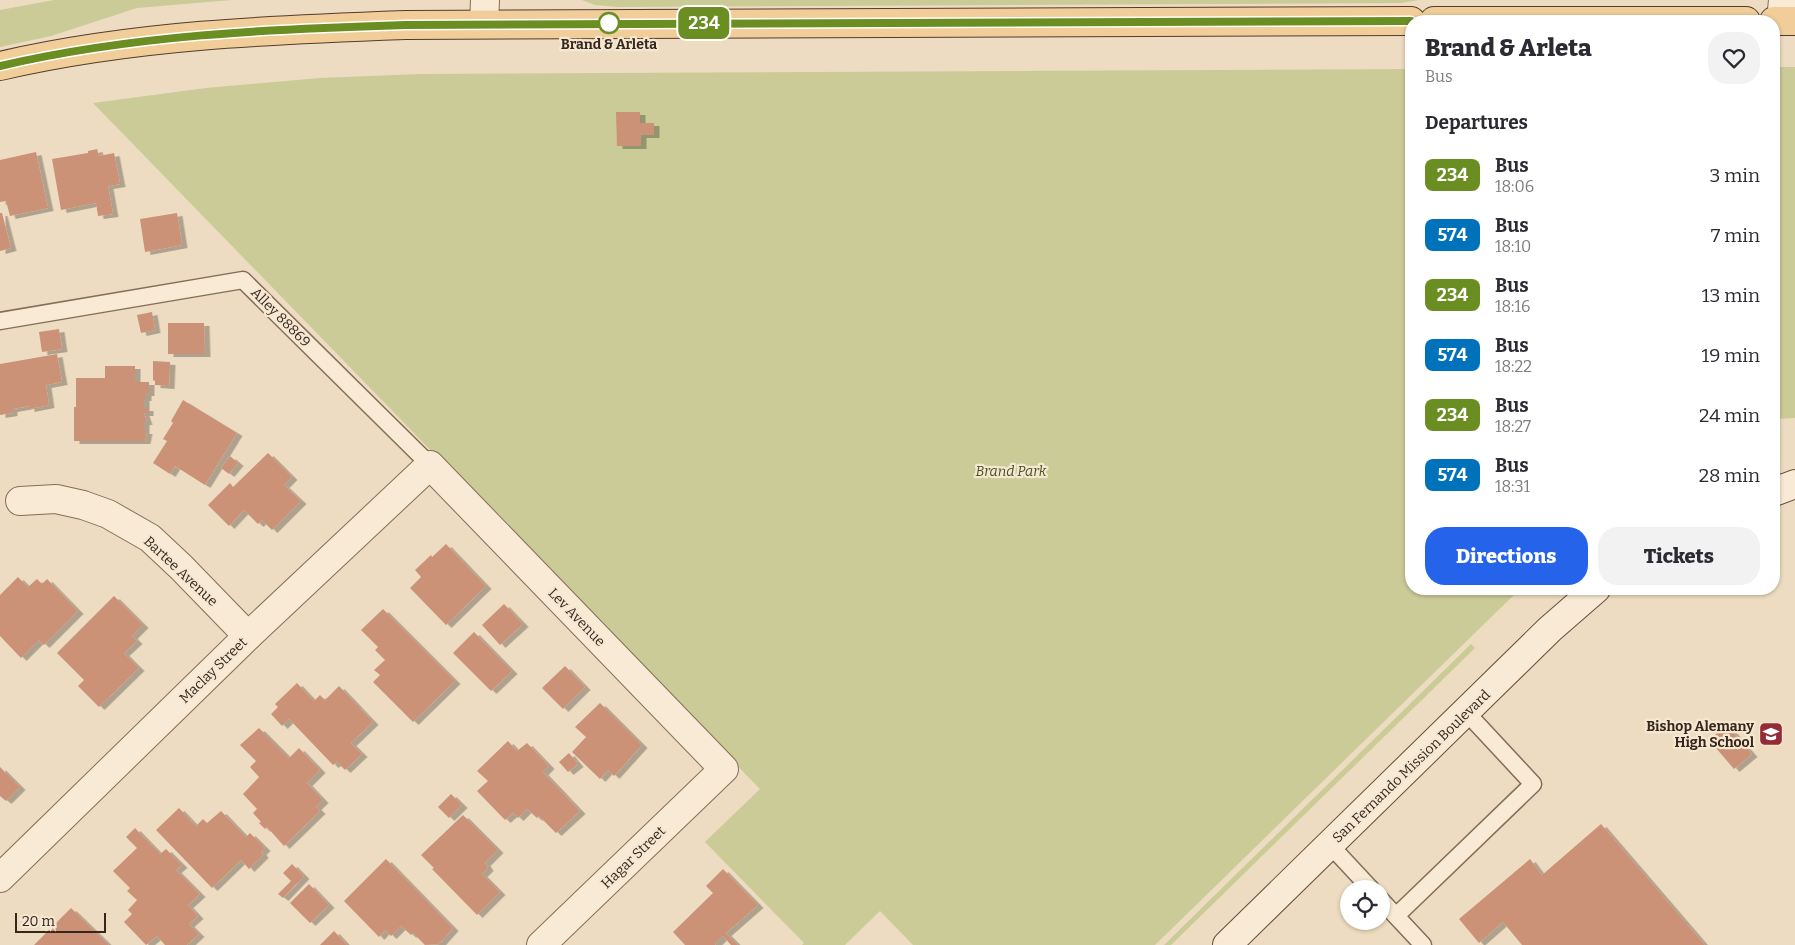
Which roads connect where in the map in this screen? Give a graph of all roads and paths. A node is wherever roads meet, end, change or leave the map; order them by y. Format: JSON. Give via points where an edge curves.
{"nodes":[{"id":1,"x":484,"y":12,"type":"edge"},
{"id":2,"x":1405,"y":21,"type":"edge"},
{"id":3,"x":0,"y":66,"type":"edge"},
{"id":4,"x":0,"y":321,"type":"edge"},
{"id":5,"x":430,"y":465,"type":"junction"},
{"id":6,"x":1795,"y":484,"type":"edge"},
{"id":7,"x":1780,"y":490,"type":"edge"},
{"id":8,"x":20,"y":501,"type":"dead end"},
{"id":9,"x":1589,"y":595,"type":"edge"},
{"id":10,"x":248,"y":636,"type":"junction"},
{"id":11,"x":1466,"y":712,"type":"junction"},
{"id":12,"x":724,"y":769,"type":"joint"},
{"id":13,"x":1330,"y":844,"type":"junction"},
{"id":14,"x":0,"y":878,"type":"edge"},
{"id":15,"x":1363,"y":880,"type":"edge"},
{"id":16,"x":1390,"y":910,"type":"edge"},
{"id":17,"x":1396,"y":916,"type":"junction"},
{"id":18,"x":541,"y":945,"type":"edge"},
{"id":19,"x":1227,"y":945,"type":"edge"},
{"id":20,"x":1423,"y":945,"type":"edge"}],
"edges":[{"from":1,"to":2,"type":"main road"},
{"from":1,"to":3,"type":"main road","via":[[159,39]]},
{"from":4,"to":5,"type":"lane","name":"Alley 88869","via":[[243,280]]},
{"from":5,"to":10,"type":"street","name":"Maclay Street"},
{"from":5,"to":12,"type":"street","name":"Lev Avenue"},
{"from":6,"to":7,"type":"street"},
{"from":8,"to":10,"type":"street","name":"Bartee Avenue","via":[[56,500],[83,505],[108,514],[150,538]]},
{"from":9,"to":11,"type":"street","name":"San Fernando Mission Boulevard"},
{"from":10,"to":14,"type":"street","name":"Maclay Street"},
{"from":11,"to":13,"type":"street","name":"San Fernando Mission Boulevard"},
{"from":11,"to":17,"type":"lane","via":[[1533,784]]},
{"from":12,"to":18,"type":"street","name":"Hagar Street"},
{"from":13,"to":15,"type":"lane"},
{"from":13,"to":19,"type":"street","name":"San Fernando Mission Boulevard"},
{"from":16,"to":17,"type":"lane"},
{"from":17,"to":20,"type":"lane"}]}
